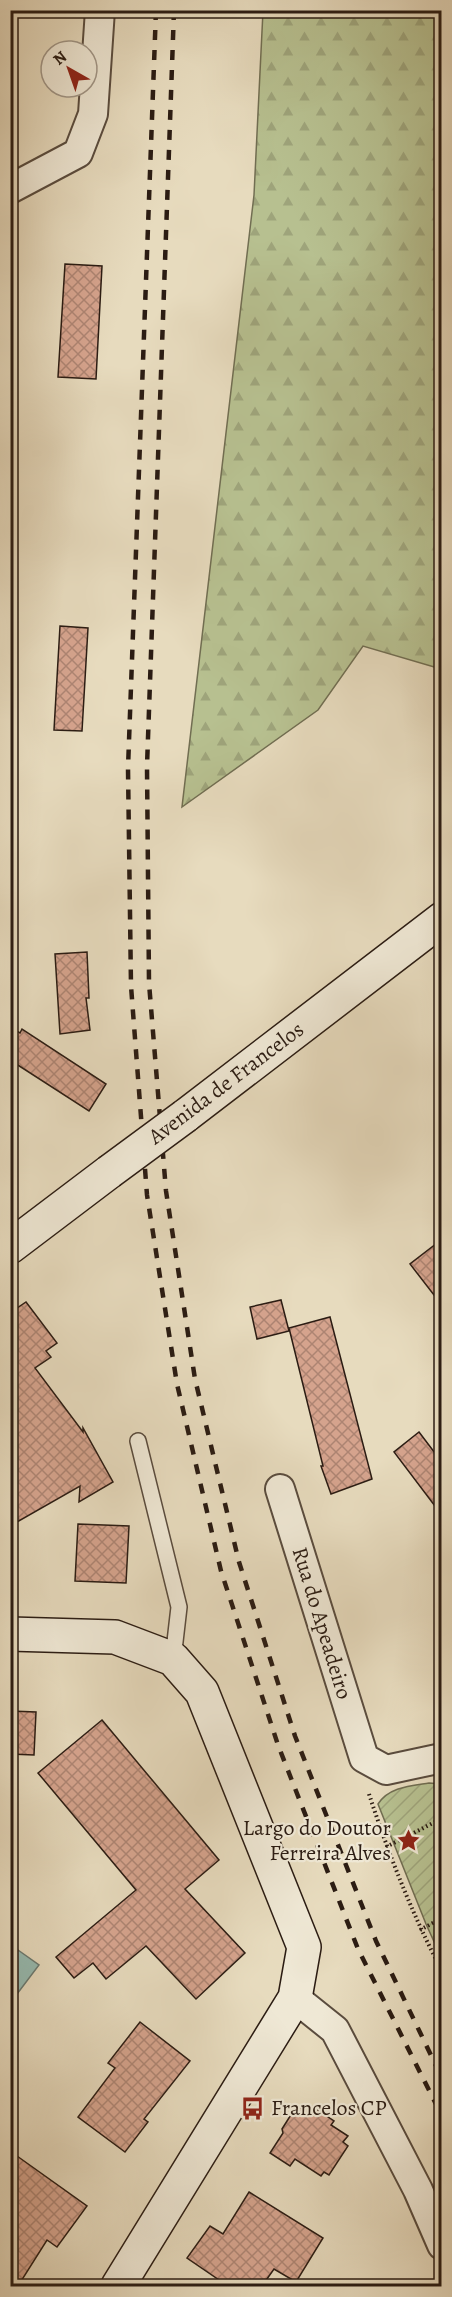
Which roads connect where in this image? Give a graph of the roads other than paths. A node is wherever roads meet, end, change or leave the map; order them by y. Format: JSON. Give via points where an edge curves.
{"nodes":[{"id":1,"x":100,"y":10,"type":"edge"},
{"id":2,"x":10,"y":189,"type":"edge"},
{"id":3,"x":441,"y":919,"type":"edge"},
{"id":4,"x":10,"y":1247,"type":"edge"},
{"id":5,"x":138,"y":1441,"type":"dead end"},
{"id":6,"x":280,"y":1489,"type":"dead end"},
{"id":7,"x":10,"y":1634,"type":"edge"},
{"id":8,"x":173,"y":1659,"type":"junction"},
{"id":9,"x":441,"y":1758,"type":"edge"},
{"id":10,"x":295,"y":1998,"type":"junction"},
{"id":11,"x":441,"y":2245,"type":"edge"},
{"id":12,"x":118,"y":2286,"type":"edge"}],
"edges":[{"from":1,"to":2,"type":"street","via":[[93,114],[78,153]]},
{"from":3,"to":4,"type":"main road","name":"Avenida de Francelos","bridge":true},
{"from":5,"to":8,"type":"lane","via":[[179,1607]]},
{"from":6,"to":9,"type":"street","name":"Rua do Apeadeiro","via":[[364,1758],[386,1770]]},
{"from":7,"to":8,"type":"main road","via":[[115,1637]]},
{"from":8,"to":10,"type":"main road","via":[[202,1692],[304,1947]]},
{"from":10,"to":11,"type":"street","via":[[335,2030],[418,2190]]},
{"from":10,"to":12,"type":"main road"}]}
